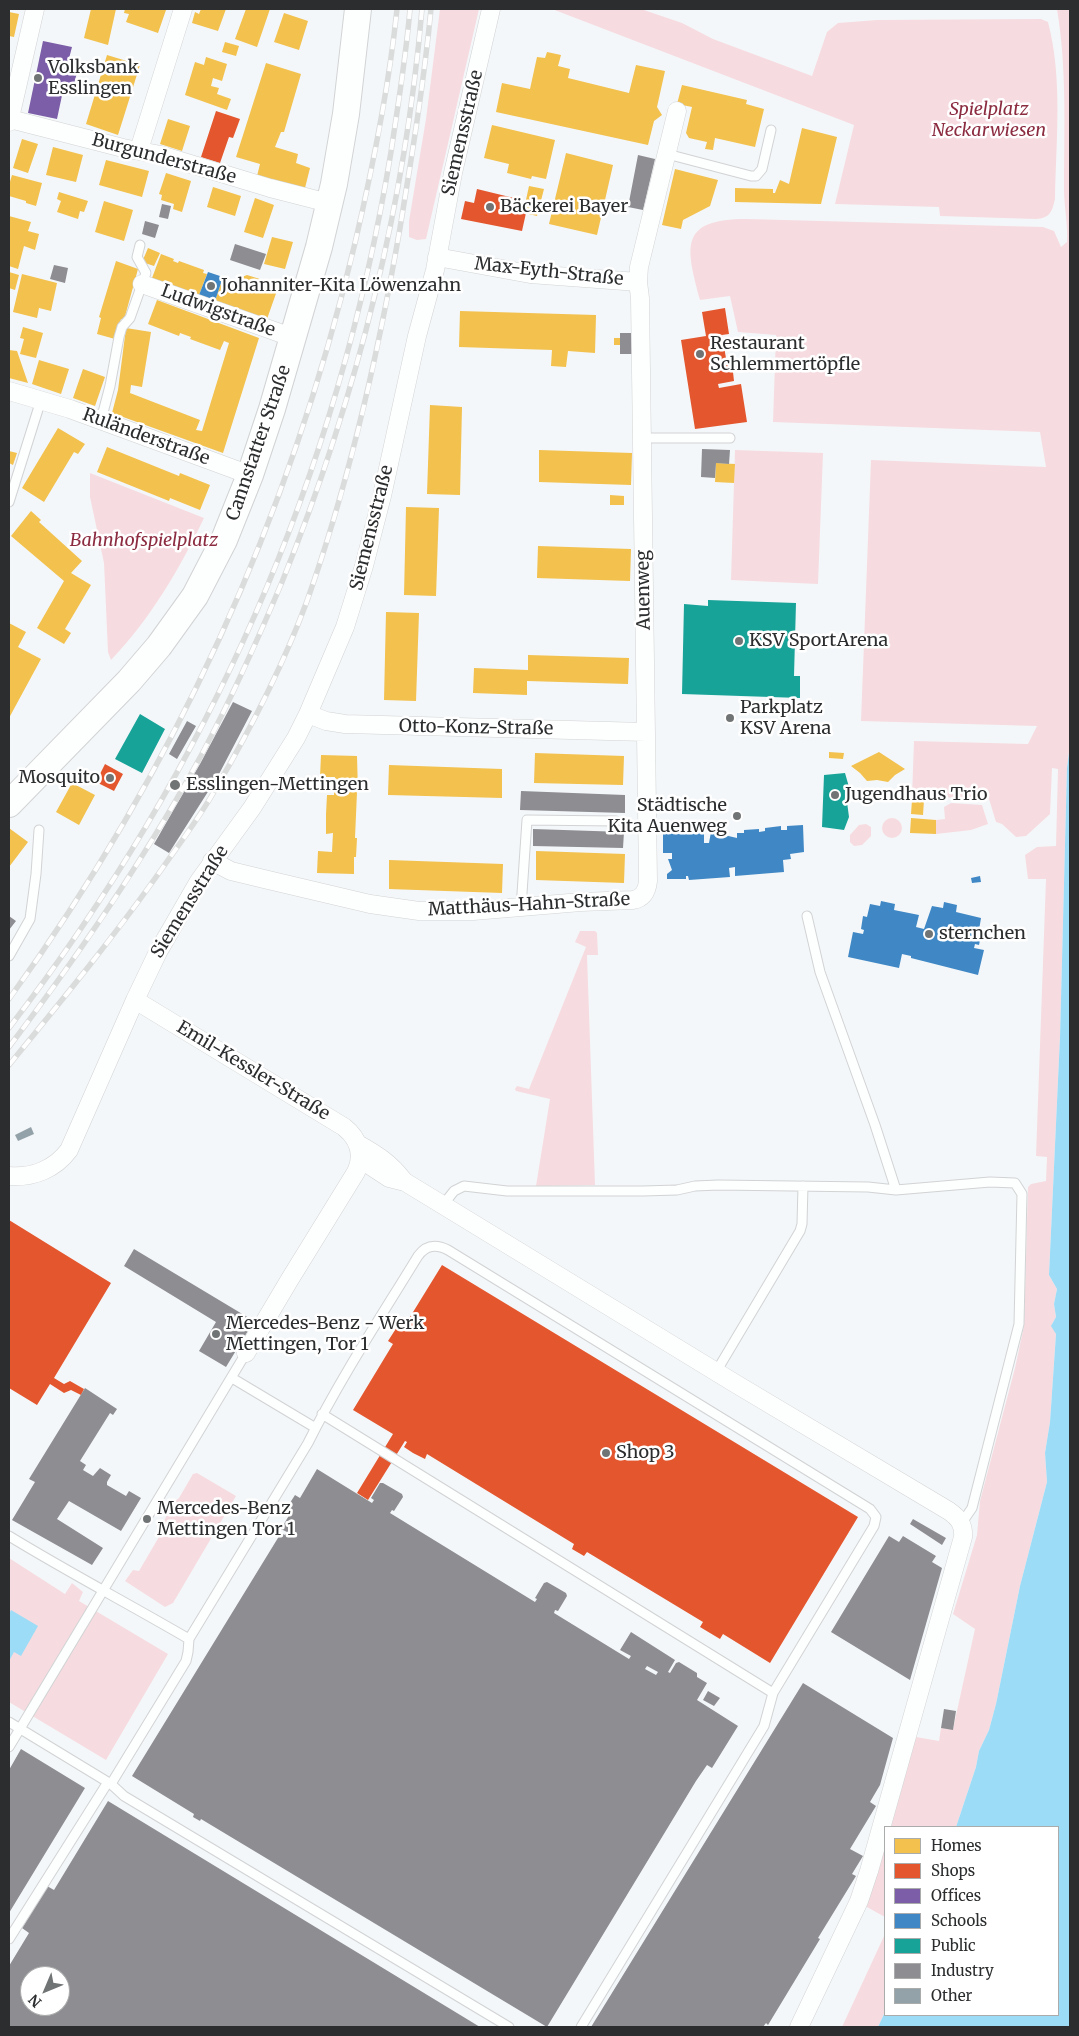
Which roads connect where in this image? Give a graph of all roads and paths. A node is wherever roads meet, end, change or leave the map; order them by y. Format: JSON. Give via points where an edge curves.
{"nodes":[{"id":1,"x":35,"y":9,"type":"edge"},
{"id":2,"x":183,"y":9,"type":"edge"},
{"id":3,"x":344,"y":9,"type":"edge"},
{"id":4,"x":358,"y":9,"type":"edge"},
{"id":5,"x":491,"y":9,"type":"edge"},
{"id":6,"x":677,"y":111,"type":"dead end"},
{"id":7,"x":10,"y":115,"type":"edge"},
{"id":8,"x":771,"y":130,"type":"dead end"},
{"id":9,"x":140,"y":150,"type":"junction"},
{"id":10,"x":667,"y":154,"type":"junction"},
{"id":11,"x":317,"y":200,"type":"junction"},
{"id":12,"x":140,"y":245,"type":"dead end"},
{"id":13,"x":437,"y":257,"type":"junction"},
{"id":14,"x":638,"y":282,"type":"junction"},
{"id":15,"x":142,"y":284,"type":"junction"},
{"id":16,"x":287,"y":336,"type":"junction"},
{"id":17,"x":9,"y":391,"type":"edge"},
{"id":18,"x":41,"y":400,"type":"junction"},
{"id":19,"x":101,"y":420,"type":"junction"},
{"id":20,"x":642,"y":438,"type":"junction"},
{"id":21,"x":730,"y":438,"type":"dead end"},
{"id":22,"x":244,"y":473,"type":"junction"},
{"id":23,"x":9,"y":502,"type":"edge"},
{"id":24,"x":308,"y":714,"type":"junction"},
{"id":25,"x":646,"y":732,"type":"junction"},
{"id":26,"x":9,"y":786,"type":"edge"},
{"id":27,"x":9,"y":804,"type":"edge"},
{"id":28,"x":616,"y":822,"type":"dead end"},
{"id":29,"x":38,"y":830,"type":"dead end"},
{"id":30,"x":212,"y":861,"type":"junction"},
{"id":31,"x":642,"y":897,"type":"joint"},
{"id":32,"x":521,"y":908,"type":"junction"},
{"id":33,"x":806,"y":916,"type":"dead end"},
{"id":34,"x":9,"y":956,"type":"edge"},
{"id":35,"x":134,"y":1000,"type":"junction"},
{"id":36,"x":359,"y":1152,"type":"junction"},
{"id":37,"x":9,"y":1176,"type":"edge"},
{"id":38,"x":803,"y":1186,"type":"junction"},
{"id":39,"x":896,"y":1190,"type":"junction"},
{"id":40,"x":443,"y":1205,"type":"junction"},
{"id":41,"x":246,"y":1353,"type":"joint"},
{"id":42,"x":716,"y":1372,"type":"junction"},
{"id":43,"x":232,"y":1378,"type":"junction"},
{"id":44,"x":322,"y":1414,"type":"junction"},
{"id":45,"x":314,"y":1427,"type":"junction"},
{"id":46,"x":962,"y":1524,"type":"junction"},
{"id":47,"x":9,"y":1536,"type":"edge"},
{"id":48,"x":103,"y":1590,"type":"junction"},
{"id":49,"x":189,"y":1639,"type":"junction"},
{"id":50,"x":773,"y":1693,"type":"junction"},
{"id":51,"x":9,"y":1722,"type":"edge"},
{"id":52,"x":20,"y":1729,"type":"junction"},
{"id":53,"x":9,"y":1747,"type":"edge"},
{"id":54,"x":110,"y":1783,"type":"junction"},
{"id":55,"x":9,"y":1939,"type":"edge"},
{"id":56,"x":509,"y":2027,"type":"edge"},
{"id":57,"x":581,"y":2027,"type":"edge"},
{"id":58,"x":799,"y":2027,"type":"edge"}],
"edges":[{"from":1,"to":7,"type":"street"},
{"from":2,"to":9,"type":"street"},
{"from":3,"to":11,"type":"main road","name":"Cannstatter Straße","via":[[334,105]]},
{"from":4,"to":16,"type":"main road","name":"Cannstatter Straße","via":[[334,184]]},
{"from":5,"to":13,"type":"street","name":"Siemensstraße"},
{"from":6,"to":10,"type":"street","name":"Max-Eyth-Straße"},
{"from":7,"to":9,"type":"street","name":"Burgunderstraße"},
{"from":8,"to":10,"type":"lane","via":[[762,169],[756,176]]},
{"from":9,"to":11,"type":"street","name":"Burgunderstraße"},
{"from":10,"to":14,"type":"street","name":"Max-Eyth-Straße"},
{"from":11,"to":16,"type":"main road","name":"Cannstatter Straße"},
{"from":12,"to":15,"type":"lane","via":[[137,257],[146,272]]},
{"from":13,"to":14,"type":"street","name":"Max-Eyth-Straße","via":[[530,274]]},
{"from":13,"to":24,"type":"street","name":"Siemensstraße","via":[[364,566],[345,627]]},
{"from":14,"to":20,"type":"street","name":"Auenweg"},
{"from":15,"to":16,"type":"street","name":"Ludwigstraße"},
{"from":15,"to":19,"type":"lane","via":[[130,318],[122,327]]},
{"from":16,"to":22,"type":"main road","name":"Cannstatter Straße"},
{"from":17,"to":18,"type":"street","name":"Ruländerstraße"},
{"from":18,"to":19,"type":"street","name":"Ruländerstraße"},
{"from":18,"to":23,"type":"lane"},
{"from":19,"to":22,"type":"street","name":"Ruländerstraße"},
{"from":20,"to":21,"type":"lane"},
{"from":20,"to":25,"type":"street","name":"Auenweg"},
{"from":22,"to":26,"type":"main road","name":"Cannstatter Straße","via":[[202,556],[162,621],[126,665]]},
{"from":22,"to":27,"type":"main road","name":"Cannstatter Straße","via":[[217,556],[175,626],[129,681]]},
{"from":24,"to":25,"type":"street","name":"Otto-Konz-Straße","via":[[330,722],[354,724]]},
{"from":24,"to":30,"type":"street","name":"Siemensstraße","via":[[267,785]]},
{"from":25,"to":31,"type":"street","name":"Auenweg","via":[[648,881]]},
{"from":28,"to":32,"type":"lane","via":[[527,820]]},
{"from":29,"to":34,"type":"lane","via":[[30,919]]},
{"from":30,"to":32,"type":"street","name":"Matthäus-Hahn-Straße","via":[[235,872],[394,908],[448,912]]},
{"from":30,"to":35,"type":"street","name":"Siemensstraße","via":[[172,926]]},
{"from":31,"to":32,"type":"street","name":"Matthäus-Hahn-Straße"},
{"from":33,"to":39,"type":"lane","via":[[820,972],[876,1125]]},
{"from":35,"to":36,"type":"street","name":"Emil-Kessler-Straße","via":[[340,1124],[351,1133]]},
{"from":35,"to":37,"type":"street","via":[[69,1150],[44,1170],[30,1175]]},
{"from":36,"to":40,"type":"street","name":"Emil-Kessler-Straße","via":[[389,1178],[405,1182]]},
{"from":36,"to":41,"type":"street","via":[[356,1172]]},
{"from":38,"to":39,"type":"lane"},
{"from":38,"to":40,"type":"lane","via":[[718,1185],[677,1190],[581,1192],[508,1191],[464,1186],[454,1191]]},
{"from":38,"to":42,"type":"lane","via":[[800,1231]]},
{"from":39,"to":46,"type":"lane","via":[[1011,1182],[1019,1187],[1022,1194],[1018,1328],[972,1508]]},
{"from":40,"to":42,"type":"street","name":"Emil-Kessler-Straße"},
{"from":41,"to":43,"type":"lane"},
{"from":42,"to":46,"type":"street","name":"Emil-Kessler-Straße","via":[[949,1511]]},
{"from":43,"to":45,"type":"lane"},
{"from":43,"to":48,"type":"lane"},
{"from":44,"to":45,"type":"lane"},
{"from":44,"to":50,"type":"lane"},
{"from":44,"to":50,"type":"lane","via":[[418,1256],[427,1247],[435,1246],[448,1250],[862,1504],[875,1514],[874,1526]]},
{"from":45,"to":49,"type":"lane","via":[[308,1443]]},
{"from":46,"to":58,"type":"street","via":[[960,1546],[869,1871],[859,1900]]},
{"from":47,"to":48,"type":"lane"},
{"from":48,"to":49,"type":"lane"},
{"from":48,"to":52,"type":"lane"},
{"from":49,"to":54,"type":"lane","via":[[186,1661]]},
{"from":50,"to":57,"type":"lane","via":[[764,1726]]},
{"from":51,"to":52,"type":"lane"},
{"from":52,"to":53,"type":"lane"},
{"from":52,"to":54,"type":"lane"},
{"from":54,"to":55,"type":"lane"},
{"from":54,"to":56,"type":"lane","via":[[124,1796]]}]}
